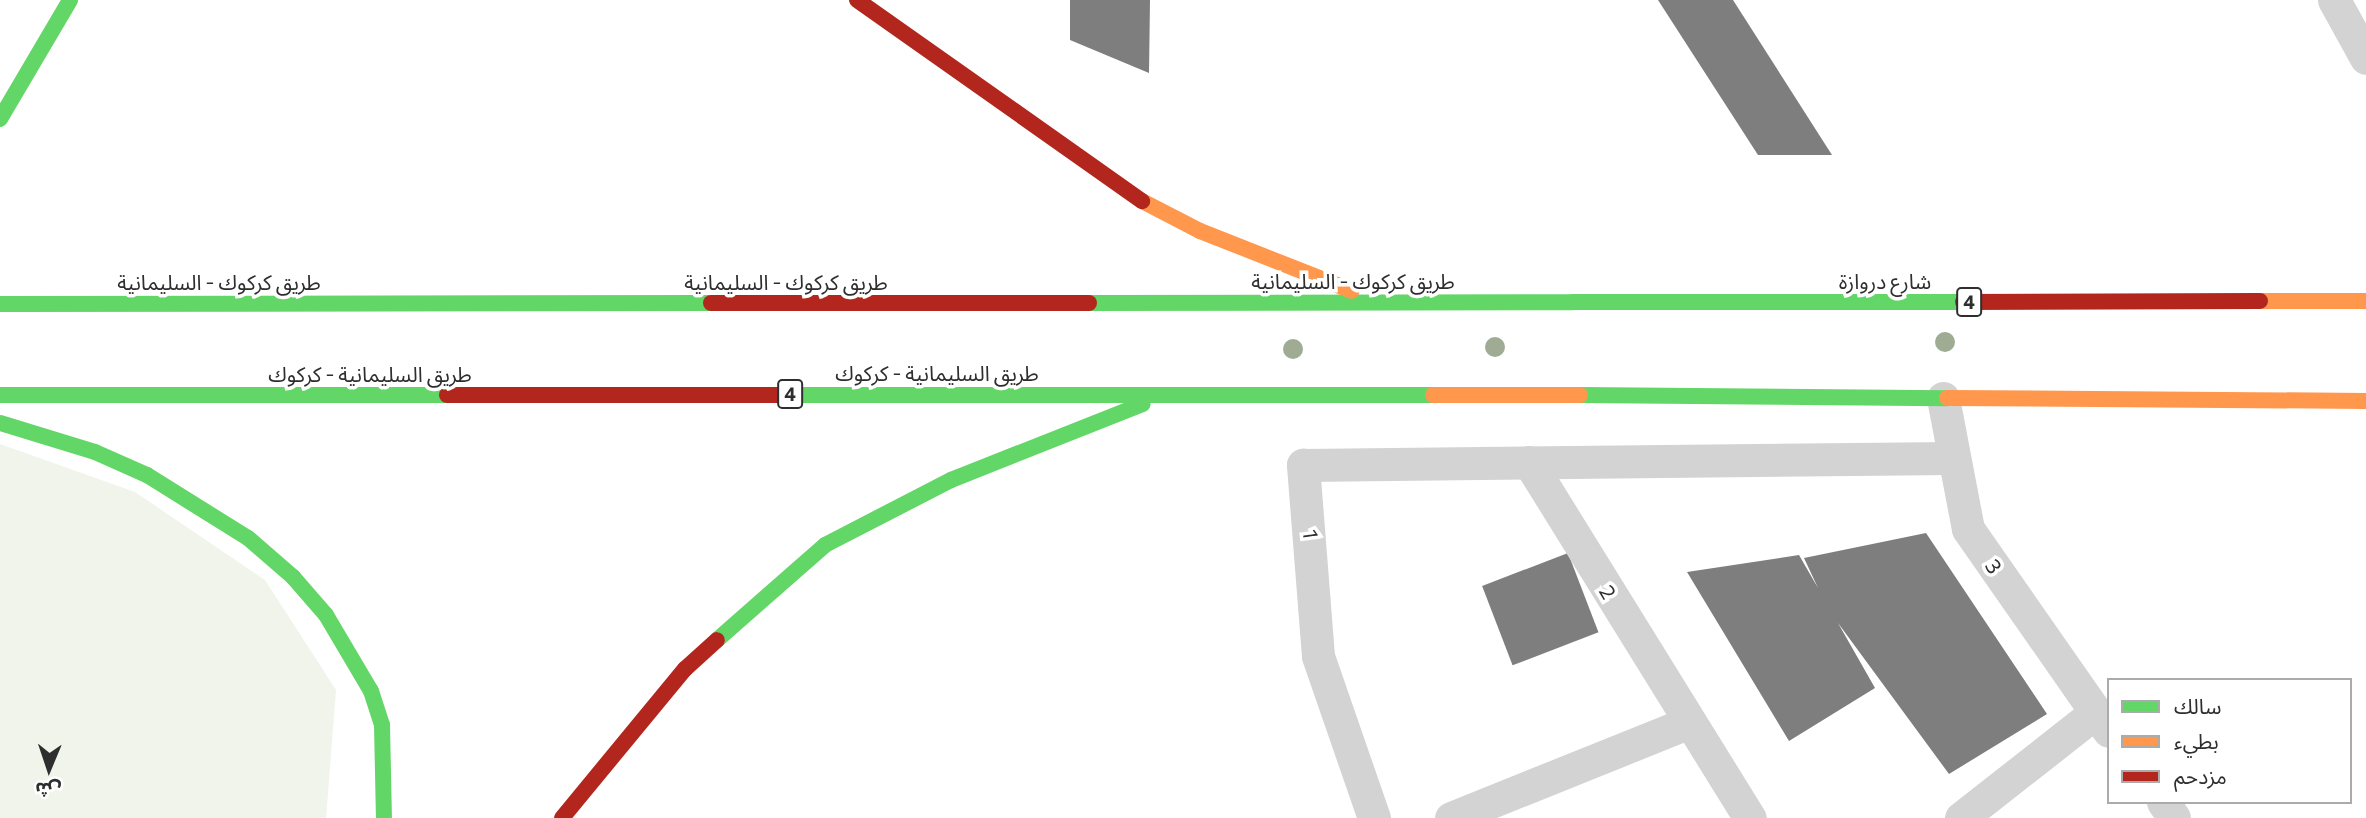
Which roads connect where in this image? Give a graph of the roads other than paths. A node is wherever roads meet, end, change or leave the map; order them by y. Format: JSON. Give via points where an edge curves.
{"nodes":[{"id":1,"x":70,"y":0,"type":"edge"},
{"id":2,"x":857,"y":0,"type":"edge"},
{"id":3,"x":2334,"y":0,"type":"edge"},
{"id":4,"x":2366,"y":58,"type":"edge"},
{"id":5,"x":0,"y":119,"type":"edge"},
{"id":6,"x":1395,"y":302,"type":"junction"},
{"id":7,"x":1573,"y":302,"type":"joint"},
{"id":8,"x":2366,"y":302,"type":"edge"},
{"id":9,"x":0,"y":304,"type":"edge"},
{"id":10,"x":1171,"y":394,"type":"junction"},
{"id":11,"x":0,"y":395,"type":"edge"},
{"id":12,"x":1943,"y":398,"type":"junction"},
{"id":13,"x":2366,"y":401,"type":"edge"},
{"id":14,"x":0,"y":423,"type":"edge"},
{"id":15,"x":1952,"y":458,"type":"junction"},
{"id":16,"x":1529,"y":462,"type":"junction"},
{"id":17,"x":2102,"y":722,"type":"edge"},
{"id":18,"x":1687,"y":723,"type":"junction"},
{"id":19,"x":383,"y":818,"type":"edge"},
{"id":20,"x":562,"y":818,"type":"edge"},
{"id":21,"x":1374,"y":818,"type":"edge"},
{"id":22,"x":1451,"y":818,"type":"edge"},
{"id":23,"x":1750,"y":818,"type":"edge"},
{"id":24,"x":1961,"y":818,"type":"edge"}],
"edges":[{"from":1,"to":5,"type":"main road"},
{"from":2,"to":6,"type":"main road","via":[[1116,187],[1200,231],[1318,281]]},
{"from":3,"to":4,"type":"street"},
{"from":6,"to":7,"type":"main road","name":"طريق كركوك - السليمانية","number":"4"},
{"from":6,"to":9,"type":"main road","name":"طريق كركوك - السليمانية","number":"4"},
{"from":7,"to":8,"type":"main road","name":"شارع دروازة","number":"4"},
{"from":10,"to":11,"type":"main road","name":"طريق السليمانية - كركوك","number":"4"},
{"from":10,"to":12,"type":"main road","name":"طريق السليمانية - كركوك","number":"4"},
{"from":10,"to":20,"type":"main road","via":[[1011,454],[825,545],[685,669]]},
{"from":12,"to":13,"type":"main road","number":"4"},
{"from":12,"to":15,"type":"street","name":"3"},
{"from":14,"to":19,"type":"main road","via":[[95,452],[147,475],[248,538],[293,577],[326,615],[371,691],[382,725]]},
{"from":15,"to":16,"type":"street"},
{"from":15,"to":17,"type":"street","name":"3","via":[[1968,529]]},
{"from":16,"to":18,"type":"street","name":"2"},
{"from":16,"to":21,"type":"street","name":"1","via":[[1303,465],[1318,656]]},
{"from":17,"to":24,"type":"street"},
{"from":18,"to":22,"type":"street"},
{"from":18,"to":23,"type":"street","name":"2"}]}
